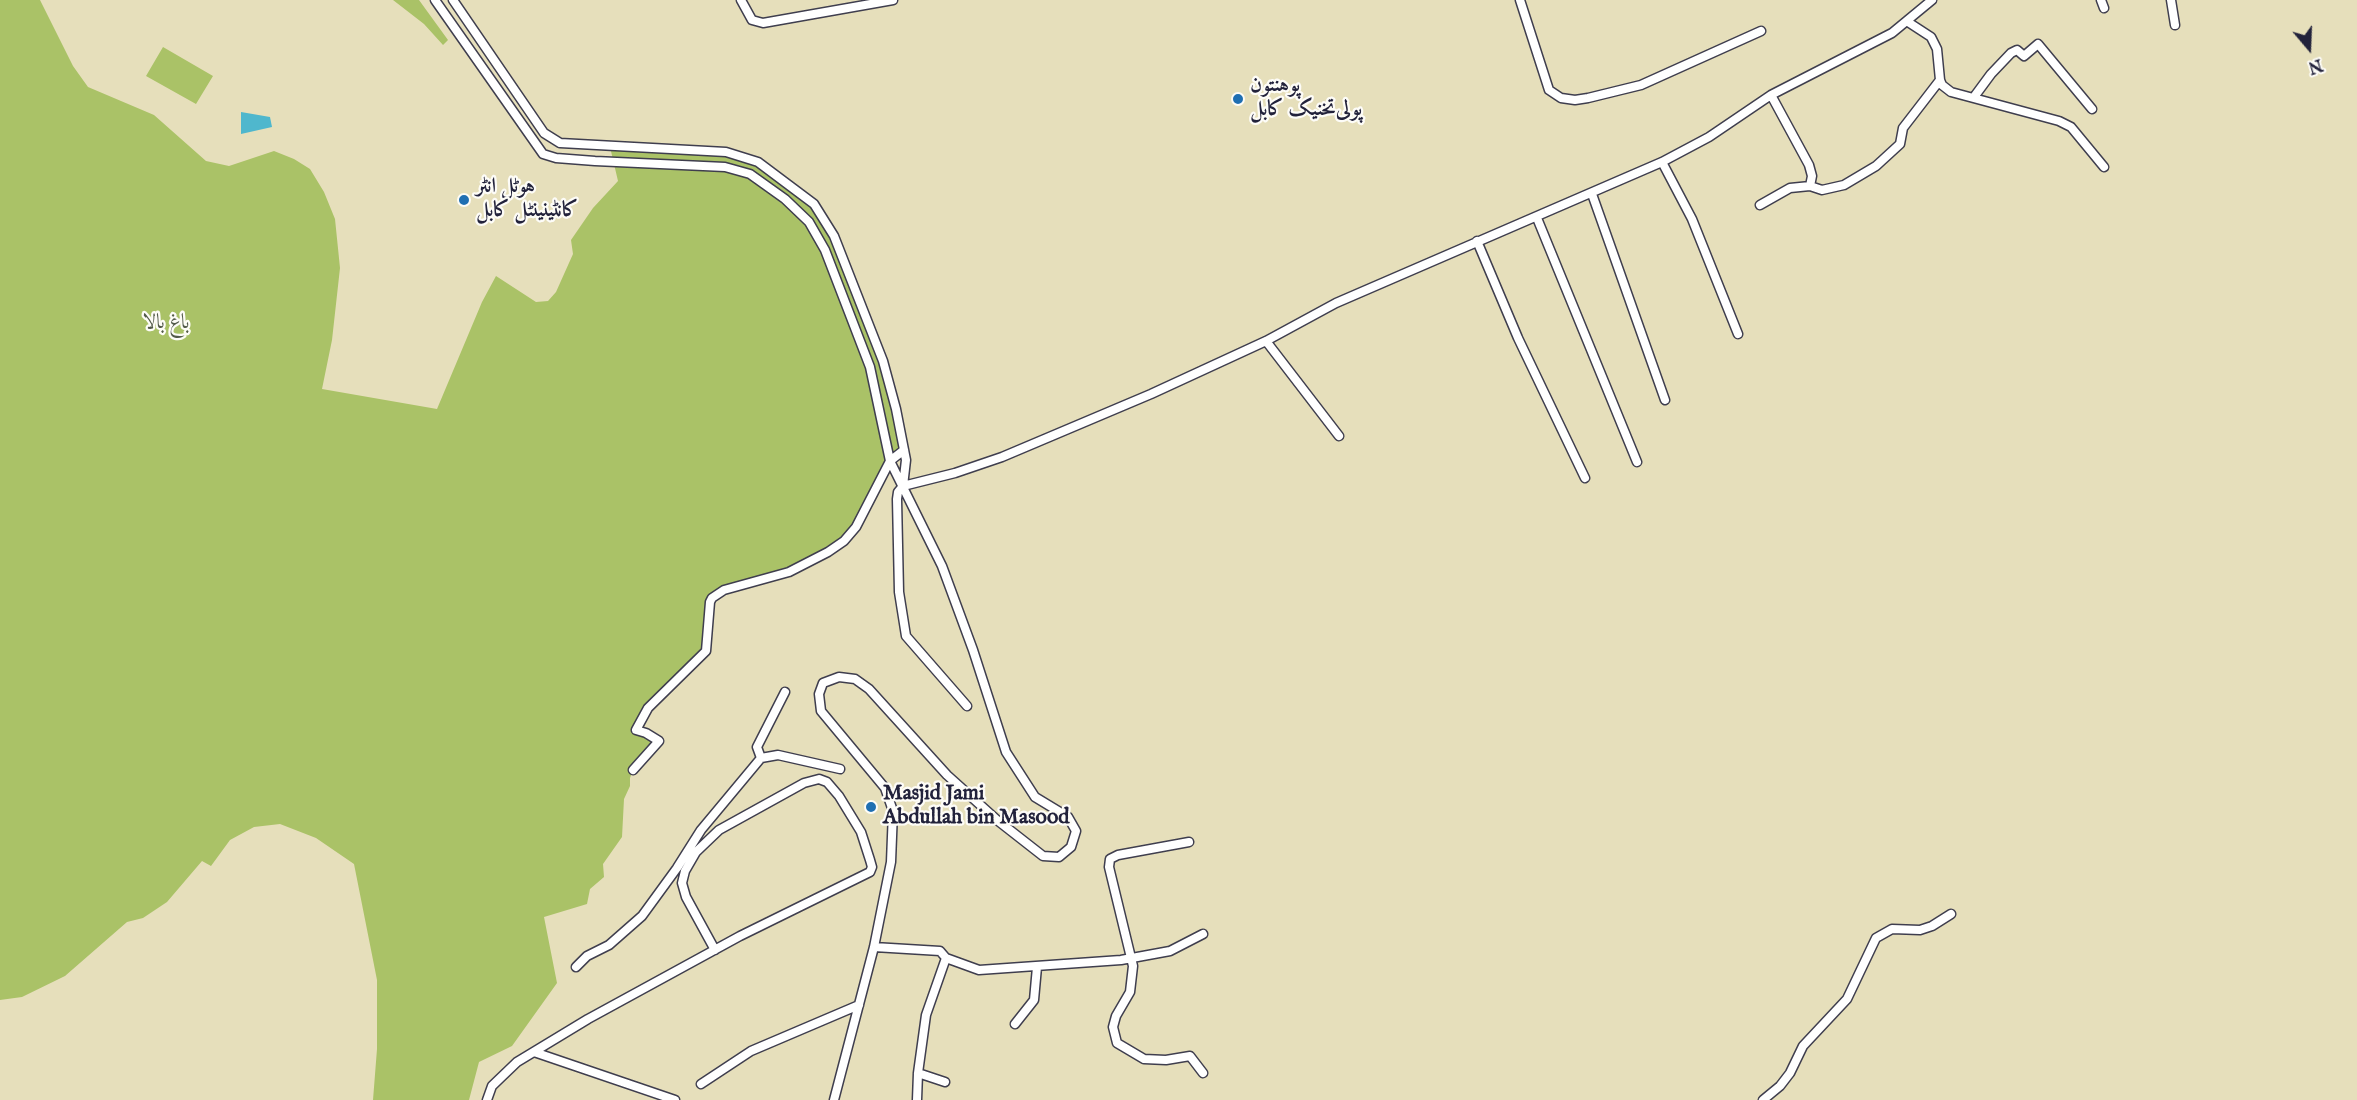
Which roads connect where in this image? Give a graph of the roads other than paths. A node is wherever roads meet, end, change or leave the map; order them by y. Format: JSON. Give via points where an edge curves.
{"nodes":[{"id":1,"x":435,"y":0,"type":"edge"},
{"id":2,"x":453,"y":0,"type":"edge"},
{"id":3,"x":741,"y":0,"type":"edge"},
{"id":4,"x":893,"y":0,"type":"edge"},
{"id":5,"x":1520,"y":0,"type":"edge"},
{"id":6,"x":1932,"y":0,"type":"edge"},
{"id":7,"x":2172,"y":0,"type":"edge"},
{"id":8,"x":1908,"y":22,"type":"junction"},
{"id":9,"x":2175,"y":25,"type":"dead end"},
{"id":10,"x":1761,"y":31,"type":"dead end"},
{"id":11,"x":490,"y":54,"type":"junction"},
{"id":12,"x":478,"y":62,"type":"junction"},
{"id":13,"x":1940,"y":80,"type":"junction"},
{"id":14,"x":1771,"y":95,"type":"junction"},
{"id":15,"x":1974,"y":97,"type":"junction"},
{"id":16,"x":2092,"y":109,"type":"dead end"},
{"id":17,"x":595,"y":146,"type":"junction"},
{"id":18,"x":595,"y":161,"type":"junction"},
{"id":19,"x":1662,"y":162,"type":"junction"},
{"id":20,"x":2104,"y":166,"type":"dead end"},
{"id":21,"x":1810,"y":186,"type":"junction"},
{"id":22,"x":1592,"y":194,"type":"junction"},
{"id":23,"x":1760,"y":205,"type":"dead end"},
{"id":24,"x":1537,"y":218,"type":"junction"},
{"id":25,"x":1477,"y":241,"type":"junction"},
{"id":26,"x":1738,"y":334,"type":"dead end"},
{"id":27,"x":1266,"y":341,"type":"junction"},
{"id":28,"x":1665,"y":400,"type":"dead end"},
{"id":29,"x":1339,"y":436,"type":"dead end"},
{"id":30,"x":904,"y":450,"type":"junction"},
{"id":31,"x":890,"y":461,"type":"junction"},
{"id":32,"x":1637,"y":462,"type":"dead end"},
{"id":33,"x":1585,"y":478,"type":"dead end"},
{"id":34,"x":903,"y":486,"type":"junction"},
{"id":35,"x":785,"y":692,"type":"dead end"},
{"id":36,"x":967,"y":706,"type":"dead end"},
{"id":37,"x":761,"y":758,"type":"junction"},
{"id":38,"x":840,"y":769,"type":"dead end"},
{"id":39,"x":633,"y":770,"type":"dead end"},
{"id":40,"x":1189,"y":842,"type":"dead end"},
{"id":41,"x":1951,"y":914,"type":"dead end"},
{"id":42,"x":1203,"y":934,"type":"dead end"},
{"id":43,"x":874,"y":947,"type":"junction"},
{"id":44,"x":715,"y":950,"type":"junction"},
{"id":45,"x":946,"y":958,"type":"junction"},
{"id":46,"x":1131,"y":958,"type":"junction"},
{"id":47,"x":576,"y":967,"type":"dead end"},
{"id":48,"x":1037,"y":967,"type":"junction"},
{"id":49,"x":860,"y":1005,"type":"junction"},
{"id":50,"x":1015,"y":1024,"type":"dead end"},
{"id":51,"x":534,"y":1052,"type":"junction"},
{"id":52,"x":918,"y":1073,"type":"junction"},
{"id":53,"x":1203,"y":1073,"type":"dead end"},
{"id":54,"x":945,"y":1082,"type":"dead end"},
{"id":55,"x":701,"y":1084,"type":"dead end"},
{"id":56,"x":487,"y":1100,"type":"edge"},
{"id":57,"x":675,"y":1100,"type":"edge"},
{"id":58,"x":834,"y":1100,"type":"edge"},
{"id":59,"x":917,"y":1100,"type":"edge"},
{"id":60,"x":1763,"y":1100,"type":"edge"}],
"edges":[{"from":1,"to":12,"type":"street"},
{"from":2,"to":11,"type":"street"},
{"from":3,"to":4,"type":"street","via":[[752,20],[763,23]]},
{"from":5,"to":10,"type":"street","via":[[1549,90],[1561,98],[1588,99],[1641,85]]},
{"from":6,"to":8,"type":"street"},
{"from":7,"to":9,"type":"street"},
{"from":8,"to":13,"type":"street","via":[[1931,37],[1937,49]]},
{"from":8,"to":14,"type":"street"},
{"from":11,"to":12,"type":"street"},
{"from":11,"to":17,"type":"street","via":[[544,133],[560,143]]},
{"from":12,"to":18,"type":"street","via":[[543,154]]},
{"from":13,"to":15,"type":"street","via":[[1951,92]]},
{"from":13,"to":21,"type":"street","via":[[1904,128],[1900,144],[1876,166],[1844,185],[1822,190]]},
{"from":14,"to":19,"type":"street","via":[[1709,137]]},
{"from":14,"to":21,"type":"street","via":[[1809,165]]},
{"from":15,"to":16,"type":"street","via":[[2011,53],[2017,50],[2024,56],[2038,44]]},
{"from":15,"to":20,"type":"street","via":[[2059,121],[2071,128]]},
{"from":17,"to":18,"type":"street"},
{"from":17,"to":30,"type":"street","via":[[726,152],[758,162],[814,204],[834,236],[883,361]]},
{"from":18,"to":31,"type":"street","via":[[724,167],[750,174],[809,222],[825,249],[870,367]]},
{"from":19,"to":22,"type":"street"},
{"from":19,"to":26,"type":"street","via":[[1692,219]]},
{"from":21,"to":23,"type":"street","via":[[1790,189]]},
{"from":22,"to":24,"type":"street"},
{"from":22,"to":28,"type":"street"},
{"from":24,"to":25,"type":"street"},
{"from":24,"to":32,"type":"street"},
{"from":25,"to":27,"type":"street","via":[[1336,303]]},
{"from":25,"to":33,"type":"street"},
{"from":27,"to":29,"type":"street"},
{"from":27,"to":34,"type":"street","via":[[1002,457]]},
{"from":30,"to":31,"type":"street"},
{"from":30,"to":34,"type":"street"},
{"from":31,"to":34,"type":"street"},
{"from":31,"to":39,"type":"street","via":[[856,527],[844,541],[789,572],[724,590],[712,598],[706,651],[648,708],[636,730],[659,741]]},
{"from":34,"to":36,"type":"street","via":[[897,499],[899,592],[906,636]]},
{"from":34,"to":43,"type":"street","via":[[960,612],[1006,752],[1035,797],[1068,817],[1076,831],[1071,847],[1059,857],[1043,856],[947,775],[869,689],[855,679],[839,677],[823,683],[819,694],[821,711],[885,789],[893,811],[891,862]]},
{"from":35,"to":37,"type":"street","via":[[757,747]]},
{"from":37,"to":38,"type":"street","via":[[778,755]]},
{"from":37,"to":47,"type":"street","via":[[701,830],[642,916]]},
{"from":40,"to":46,"type":"street","via":[[1110,859]]},
{"from":41,"to":60,"type":"street","via":[[1920,930],[1892,929],[1876,938],[1847,999],[1803,1046],[1780,1086]]},
{"from":42,"to":46,"type":"street","via":[[1170,951]]},
{"from":43,"to":45,"type":"street","via":[[940,951]]},
{"from":43,"to":49,"type":"street"},
{"from":44,"to":44,"type":"street","via":[[682,883],[696,852],[719,830],[804,783],[819,779],[827,782],[861,832],[872,867],[870,872]]},
{"from":44,"to":51,"type":"street"},
{"from":45,"to":48,"type":"street","via":[[979,969]]},
{"from":45,"to":52,"type":"street","via":[[926,1015]]},
{"from":46,"to":48,"type":"street"},
{"from":46,"to":53,"type":"street","via":[[1130,992],[1113,1027],[1117,1043],[1144,1059],[1190,1056]]},
{"from":48,"to":50,"type":"street","via":[[1034,1000]]},
{"from":49,"to":55,"type":"street","via":[[751,1052]]},
{"from":49,"to":58,"type":"street"},
{"from":51,"to":56,"type":"street","via":[[516,1062],[492,1086]]},
{"from":51,"to":57,"type":"street"},
{"from":52,"to":54,"type":"street"},
{"from":52,"to":59,"type":"street"}]}
